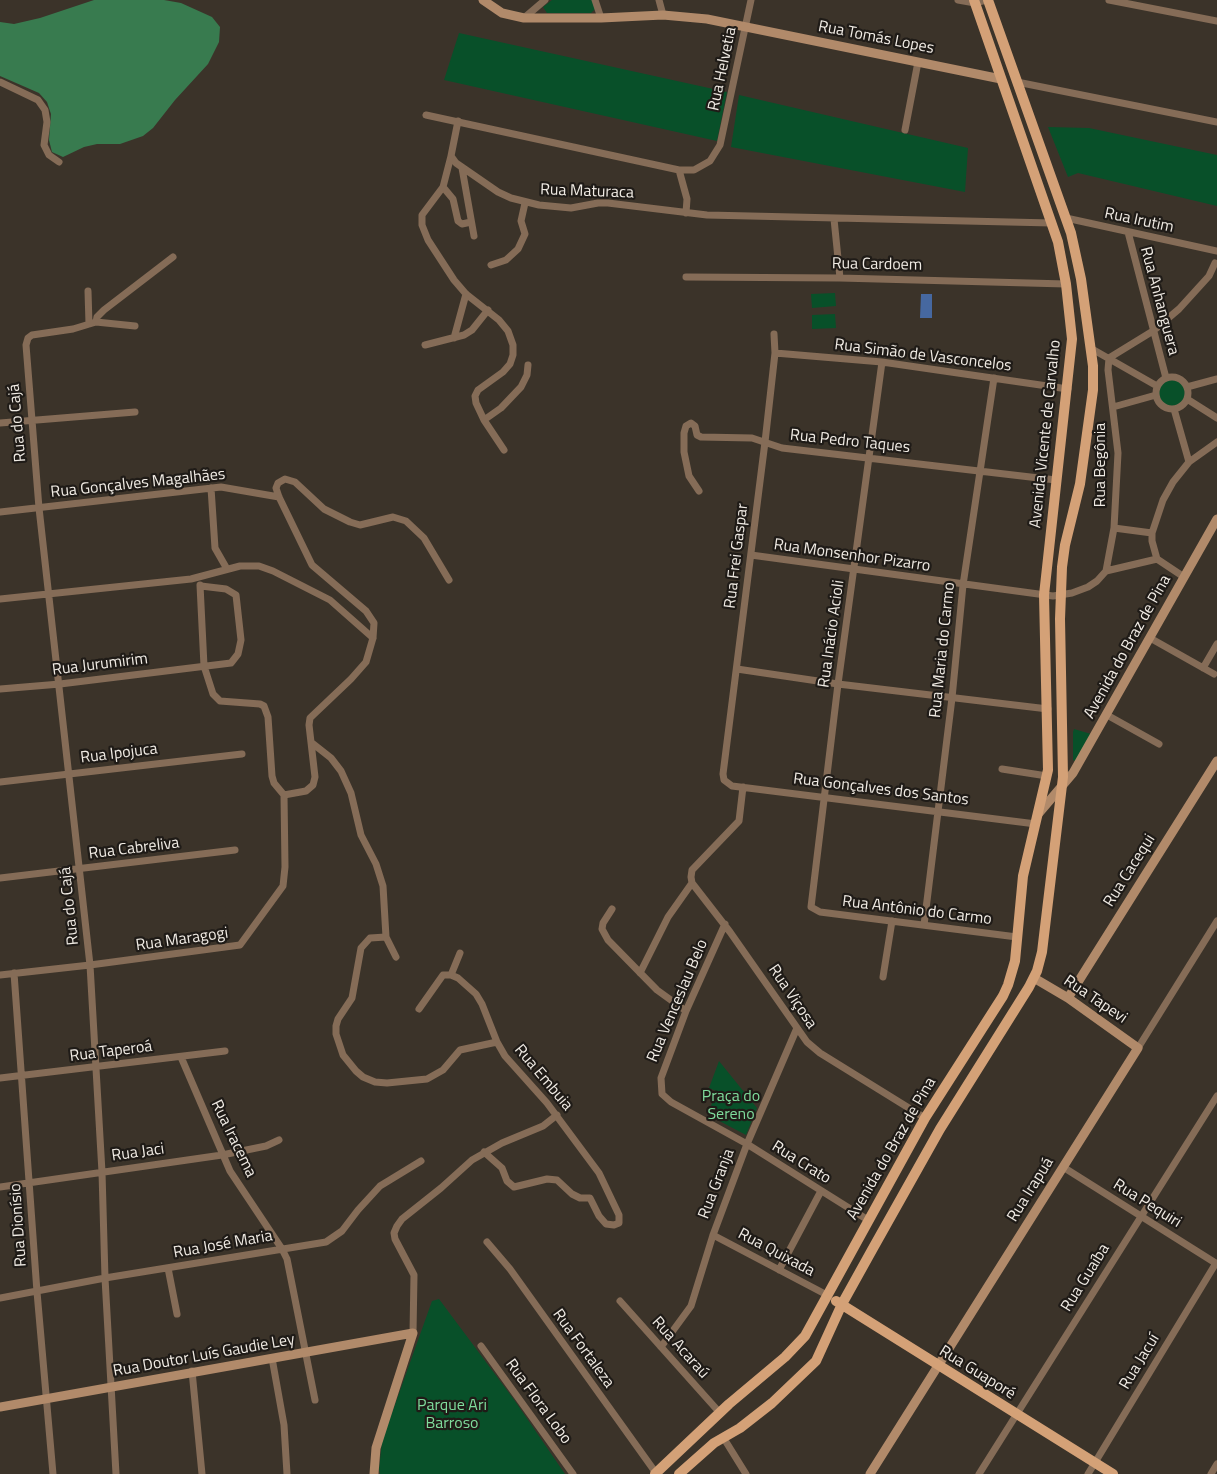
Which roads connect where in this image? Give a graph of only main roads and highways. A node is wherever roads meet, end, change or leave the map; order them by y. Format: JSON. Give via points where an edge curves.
{"nodes":[{"id":1,"x":981,"y":1,"type":"edge"},
{"id":2,"x":1062,"y":789,"type":"joint"},
{"id":3,"x":1039,"y":813,"type":"joint"},
{"id":4,"x":827,"y":1295,"type":"junction"},
{"id":5,"x":842,"y":1304,"type":"junction"},
{"id":6,"x":656,"y":1474,"type":"edge"},
{"id":7,"x":679,"y":1474,"type":"edge"},
{"id":8,"x":1113,"y":1474,"type":"edge"}],
"edges":[{"from":1,"to":2,"type":"main road","name":"Avenida Vicente de Carvalho","via":[[1017,82],[1066,218],[1078,259],[1092,350],[1093,390],[1080,484],[1065,545],[1060,596]]},
{"from":1,"to":3,"type":"main road","name":"Avenida Vicente de Carvalho","via":[[1001,79],[1061,253],[1072,339],[1044,596],[1047,776]]},
{"from":2,"to":5,"type":"main road","name":"Avenida do Braz de Pina","via":[[1042,952],[1034,978],[930,1145]]},
{"from":3,"to":4,"type":"main road","name":"Avenida do Braz de Pina","via":[[1023,876],[1012,972],[1003,996],[925,1118]]},
{"from":4,"to":5,"type":"main road","name":"Rua Guaporé"},
{"from":4,"to":6,"type":"main road","name":"Avenida do Braz de Pina","via":[[794,1348]]},
{"from":5,"to":7,"type":"main road","name":"Avenida do Braz de Pina","via":[[811,1368],[757,1416],[723,1437]]},
{"from":5,"to":8,"type":"main road","name":"Rua Guaporé"}]}
